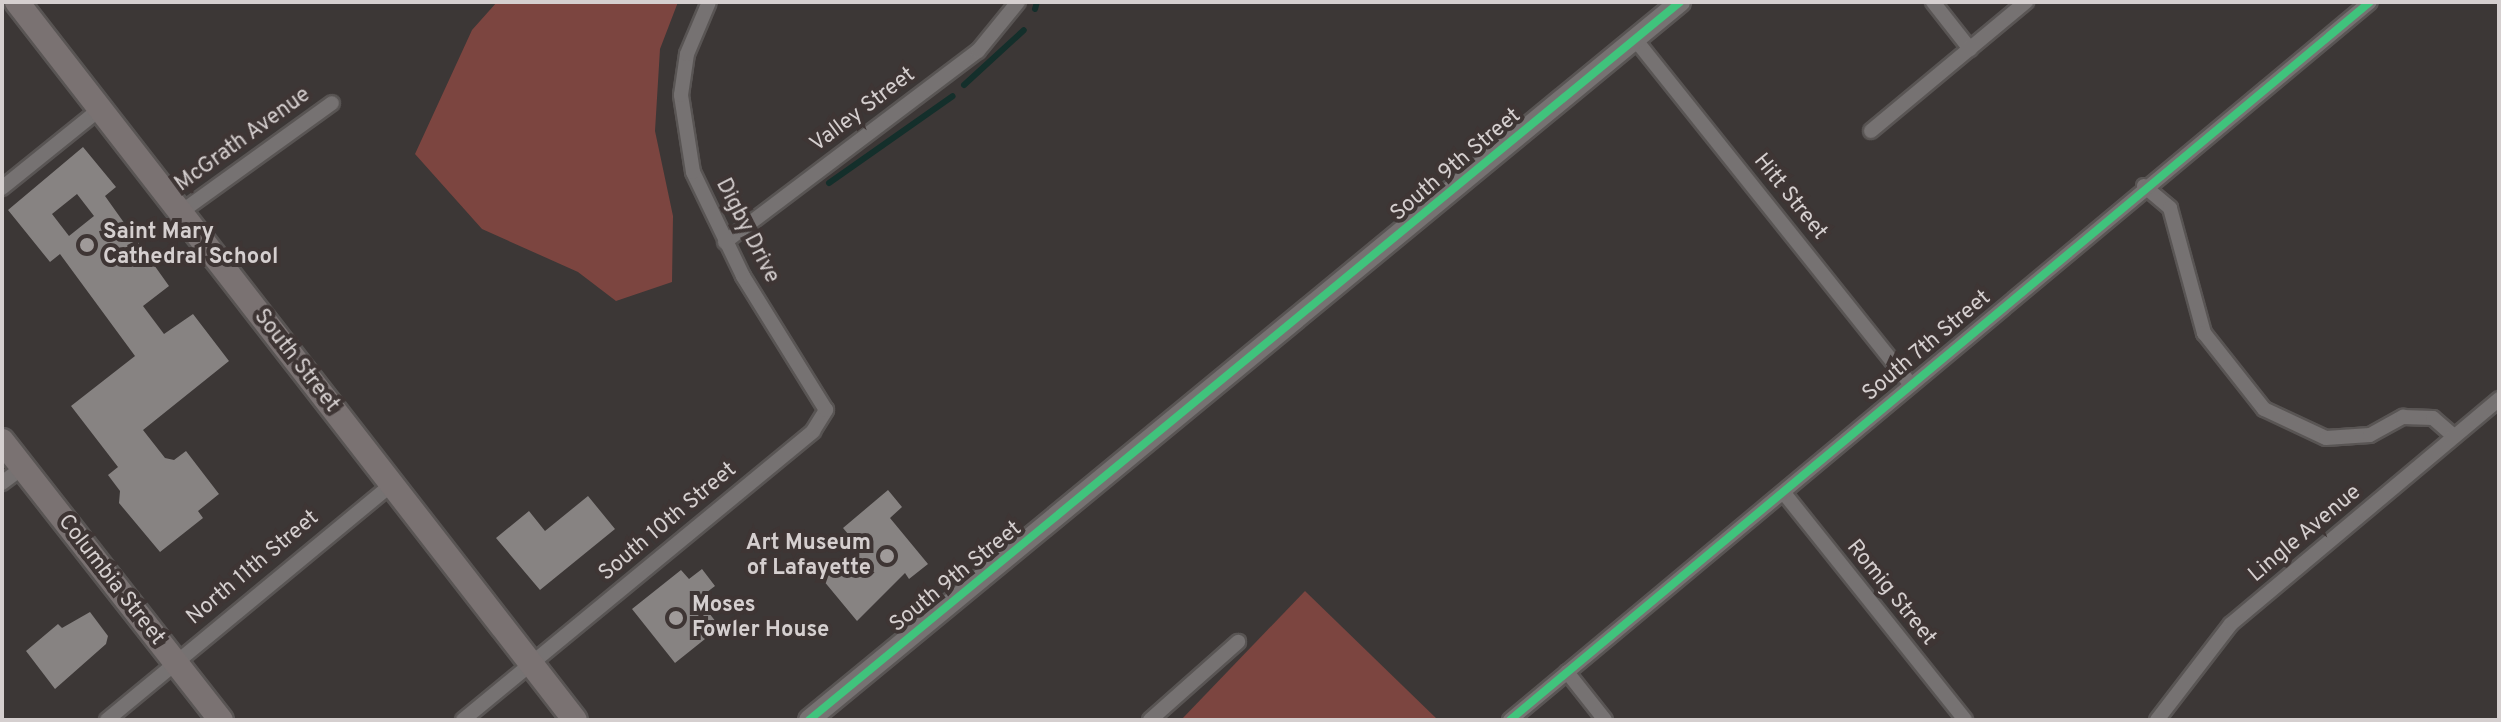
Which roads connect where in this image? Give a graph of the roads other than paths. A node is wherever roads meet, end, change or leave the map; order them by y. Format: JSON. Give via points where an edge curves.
{"nodes":[{"id":1,"x":17,"y":2,"type":"edge"},
{"id":2,"x":709,"y":2,"type":"edge"},
{"id":3,"x":1018,"y":2,"type":"edge"},
{"id":4,"x":1680,"y":2,"type":"edge"},
{"id":5,"x":1933,"y":2,"type":"edge"},
{"id":6,"x":2026,"y":2,"type":"edge"},
{"id":7,"x":2370,"y":2,"type":"edge"},
{"id":8,"x":1635,"y":39,"type":"junction"},
{"id":9,"x":1970,"y":49,"type":"junction"},
{"id":10,"x":332,"y":103,"type":"dead end"},
{"id":11,"x":100,"y":109,"type":"junction"},
{"id":12,"x":1871,"y":131,"type":"dead end"},
{"id":13,"x":2144,"y":186,"type":"junction"},
{"id":14,"x":2,"y":188,"type":"edge"},
{"id":15,"x":181,"y":212,"type":"junction"},
{"id":16,"x":725,"y":242,"type":"junction"},
{"id":17,"x":1910,"y":384,"type":"junction"},
{"id":18,"x":2499,"y":399,"type":"edge"},
{"id":19,"x":826,"y":410,"type":"joint"},
{"id":20,"x":2454,"y":436,"type":"junction"},
{"id":21,"x":2,"y":441,"type":"edge"},
{"id":22,"x":23,"y":467,"type":"junction"},
{"id":23,"x":2,"y":483,"type":"edge"},
{"id":24,"x":392,"y":484,"type":"junction"},
{"id":25,"x":1784,"y":493,"type":"junction"},
{"id":26,"x":1238,"y":642,"type":"dead end"},
{"id":27,"x":175,"y":663,"type":"junction"},
{"id":28,"x":532,"y":663,"type":"junction"},
{"id":29,"x":1567,"y":672,"type":"junction"},
{"id":30,"x":107,"y":720,"type":"edge"},
{"id":31,"x":221,"y":720,"type":"edge"},
{"id":32,"x":463,"y":720,"type":"edge"},
{"id":33,"x":575,"y":720,"type":"edge"},
{"id":34,"x":809,"y":720,"type":"edge"},
{"id":35,"x":1150,"y":720,"type":"edge"},
{"id":36,"x":1510,"y":720,"type":"edge"},
{"id":37,"x":1605,"y":720,"type":"edge"},
{"id":38,"x":1965,"y":720,"type":"edge"},
{"id":39,"x":2157,"y":720,"type":"edge"}],
"edges":[{"from":1,"to":11,"type":"main road","name":"South Street"},
{"from":2,"to":16,"type":"street","name":"Digby Drive","via":[[687,54],[681,95],[693,172]]},
{"from":3,"to":16,"type":"street","name":"Valley Street","via":[[978,51]]},
{"from":4,"to":8,"type":"street","name":"South 9th Street"},
{"from":5,"to":9,"type":"street"},
{"from":6,"to":9,"type":"street"},
{"from":7,"to":13,"type":"street","name":"South 7th Street"},
{"from":8,"to":17,"type":"street","name":"Hitt Street"},
{"from":8,"to":34,"type":"street","name":"South 9th Street"},
{"from":9,"to":12,"type":"street"},
{"from":10,"to":15,"type":"street","name":"McGrath Avenue"},
{"from":11,"to":14,"type":"street"},
{"from":11,"to":15,"type":"main road","name":"South Street"},
{"from":13,"to":17,"type":"street","name":"South 7th Street"},
{"from":13,"to":20,"type":"street","via":[[2170,208],[2204,333],[2264,409],[2326,438],[2370,435],[2403,417],[2433,418]]},
{"from":15,"to":24,"type":"main road","name":"South Street"},
{"from":16,"to":19,"type":"street","name":"Digby Drive"},
{"from":17,"to":25,"type":"street","name":"South 7th Street"},
{"from":18,"to":20,"type":"street","name":"Lingle Avenue"},
{"from":19,"to":28,"type":"street","name":"South 10th Street","via":[[813,431]]},
{"from":20,"to":39,"type":"street","name":"Lingle Avenue","via":[[2231,624]]},
{"from":21,"to":22,"type":"main road","name":"Columbia Street"},
{"from":22,"to":23,"type":"street"},
{"from":22,"to":27,"type":"main road","name":"Columbia Street"},
{"from":24,"to":27,"type":"street","name":"North 11th Street"},
{"from":24,"to":28,"type":"main road","name":"South Street"},
{"from":25,"to":29,"type":"street","name":"South 7th Street"},
{"from":25,"to":38,"type":"street","name":"Romig Street"},
{"from":26,"to":35,"type":"street"},
{"from":27,"to":30,"type":"street","name":"North 11th Street"},
{"from":27,"to":31,"type":"main road","name":"Columbia Street"},
{"from":28,"to":32,"type":"street","name":"South 10th Street"},
{"from":28,"to":33,"type":"main road","name":"South Street"},
{"from":29,"to":36,"type":"street","name":"South 7th Street"},
{"from":29,"to":37,"type":"street"}]}
